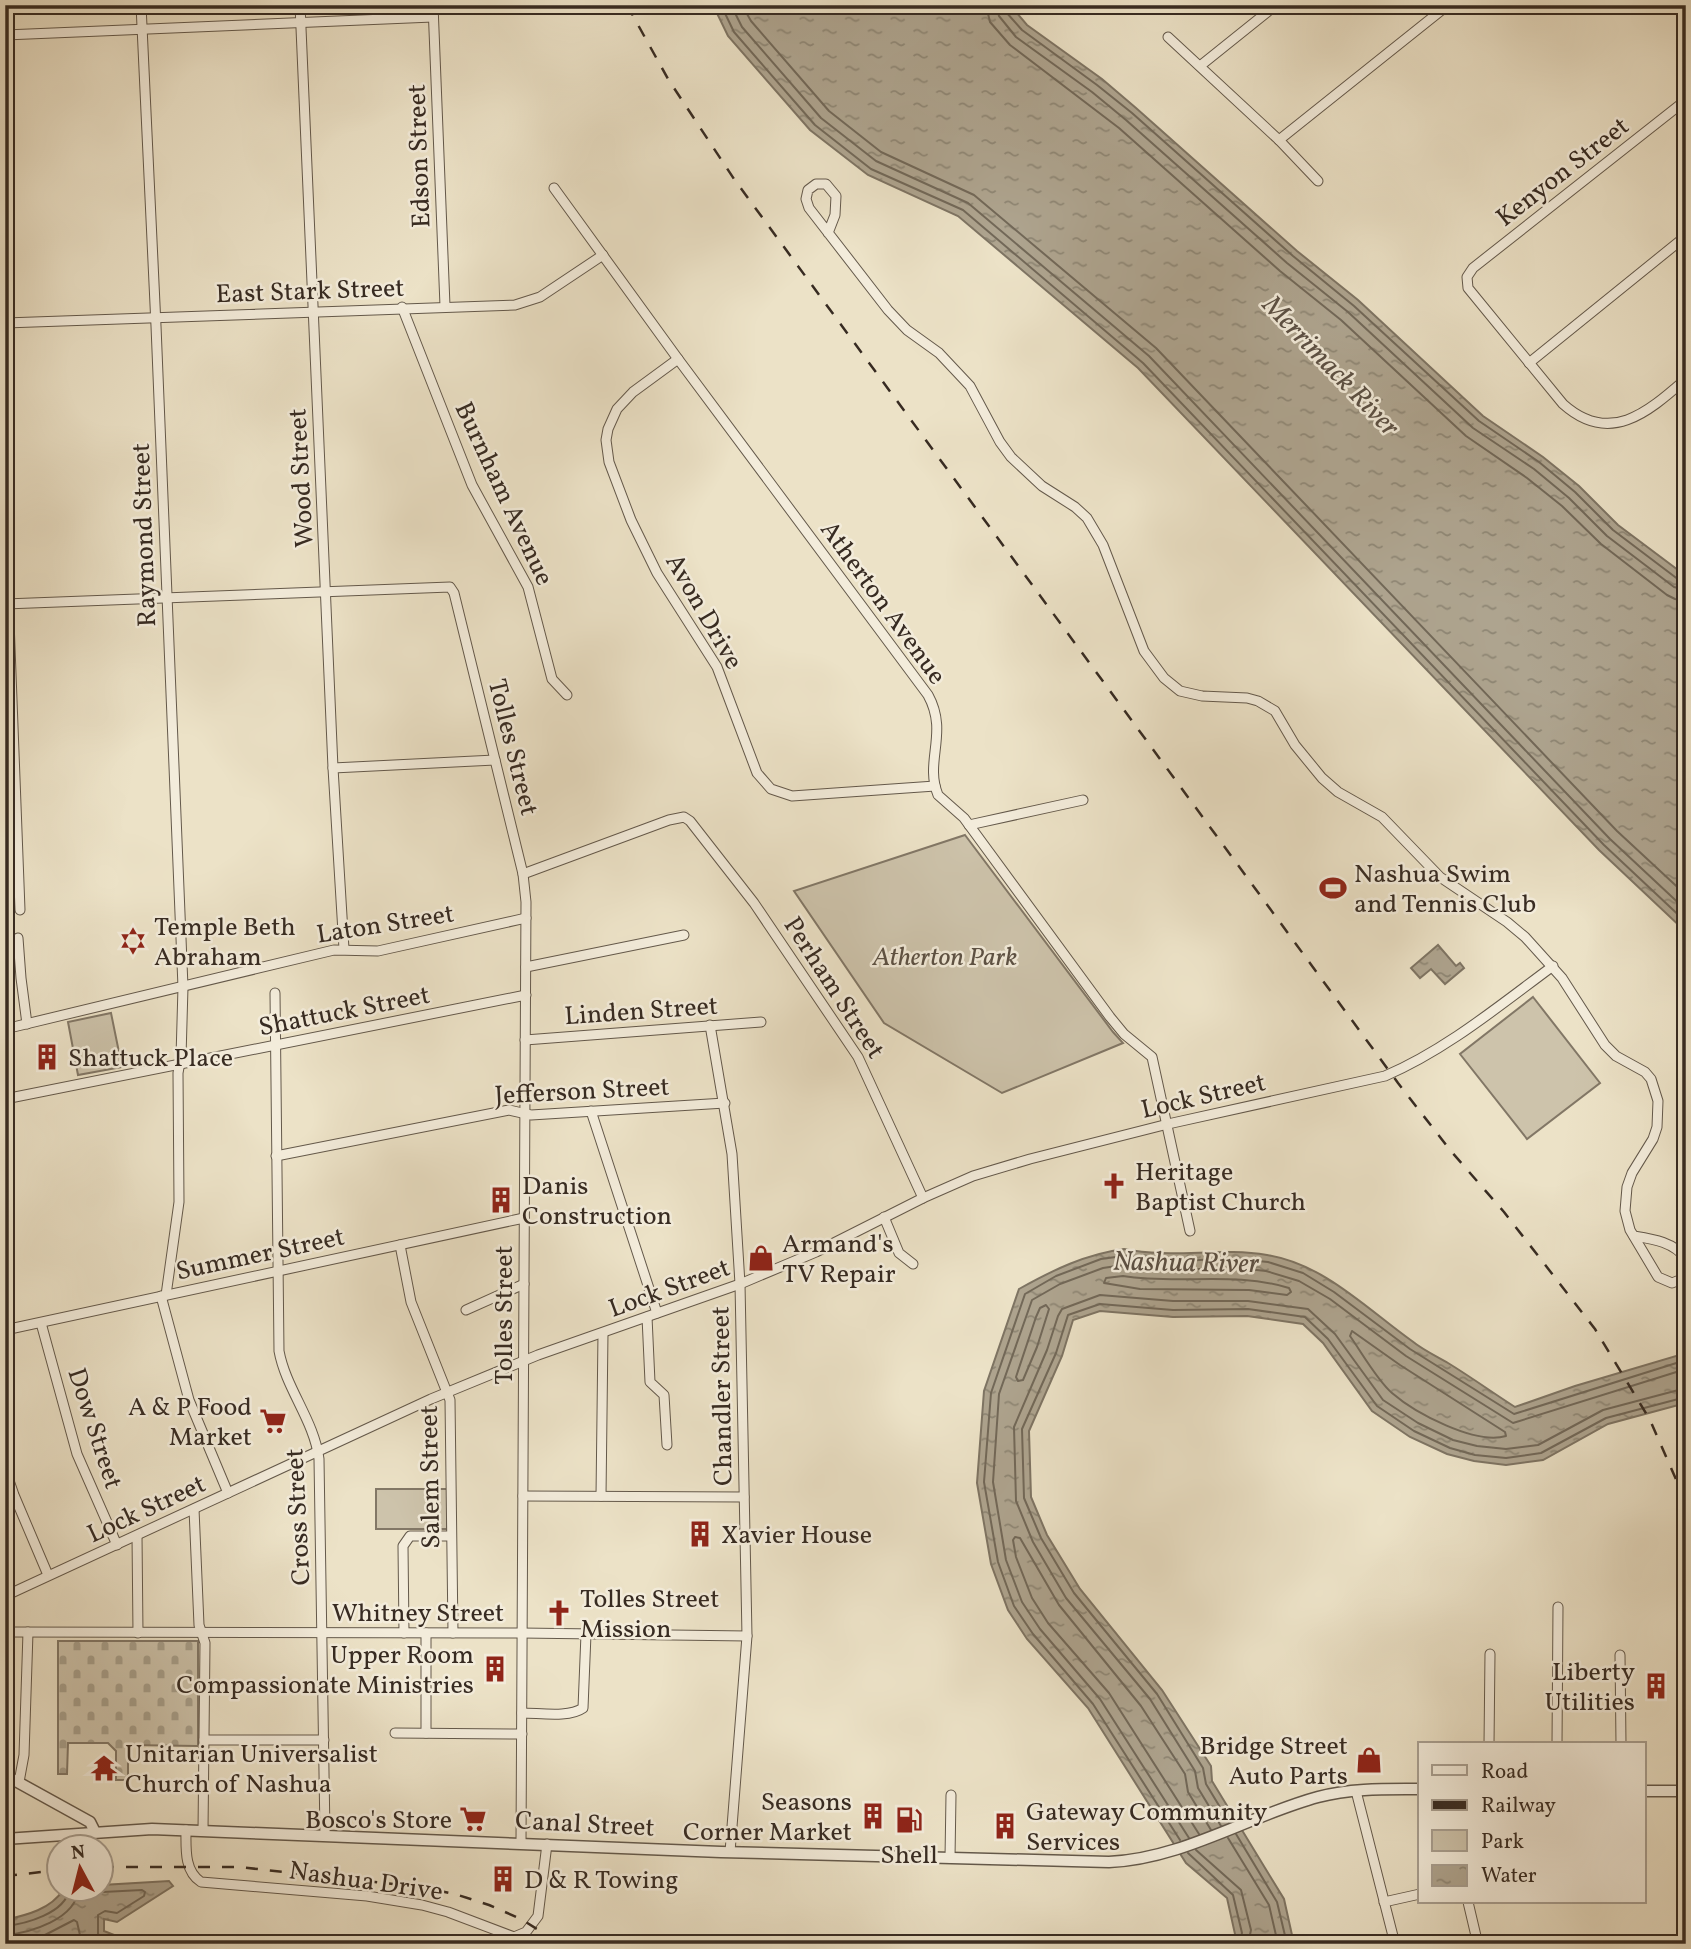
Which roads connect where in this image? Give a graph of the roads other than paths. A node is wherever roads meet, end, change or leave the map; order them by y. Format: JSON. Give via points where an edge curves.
{"nodes":[{"id":1,"x":141,"y":5,"type":"edge"},
{"id":2,"x":300,"y":5,"type":"edge"},
{"id":3,"x":433,"y":5,"type":"edge"},
{"id":4,"x":1276,"y":5,"type":"edge"},
{"id":5,"x":1448,"y":5,"type":"edge"},
{"id":6,"x":433,"y":17,"type":"junction"},
{"id":7,"x":301,"y":22,"type":"junction"},
{"id":8,"x":142,"y":29,"type":"junction"},
{"id":9,"x":5,"y":34,"type":"edge"},
{"id":10,"x":1168,"y":37,"type":"dead end"},
{"id":11,"x":1200,"y":66,"type":"junction"},
{"id":12,"x":1686,"y":100,"type":"edge"},
{"id":13,"x":1279,"y":139,"type":"junction"},
{"id":14,"x":1318,"y":181,"type":"dead end"},
{"id":15,"x":554,"y":188,"type":"dead end"},
{"id":16,"x":828,"y":233,"type":"junction"},
{"id":17,"x":1686,"y":236,"type":"edge"},
{"id":18,"x":603,"y":255,"type":"junction"},
{"id":19,"x":445,"y":306,"type":"junction"},
{"id":20,"x":402,"y":307,"type":"junction"},
{"id":21,"x":312,"y":311,"type":"junction"},
{"id":22,"x":156,"y":317,"type":"junction"},
{"id":23,"x":5,"y":323,"type":"edge"},
{"id":24,"x":678,"y":359,"type":"junction"},
{"id":25,"x":1529,"y":363,"type":"junction"},
{"id":26,"x":1686,"y":379,"type":"edge"},
{"id":27,"x":5,"y":516,"type":"edge"},
{"id":28,"x":326,"y":591,"type":"junction"},
{"id":29,"x":167,"y":597,"type":"junction"},
{"id":30,"x":7,"y":604,"type":"edge"},
{"id":31,"x":567,"y":695,"type":"dead end"},
{"id":32,"x":495,"y":760,"type":"junction"},
{"id":33,"x":333,"y":768,"type":"junction"},
{"id":34,"x":935,"y":786,"type":"junction"},
{"id":35,"x":1083,"y":800,"type":"dead end"},
{"id":36,"x":970,"y":825,"type":"junction"},
{"id":37,"x":523,"y":874,"type":"junction"},
{"id":38,"x":20,"y":910,"type":"dead end"},
{"id":39,"x":526,"y":918,"type":"junction"},
{"id":40,"x":684,"y":935,"type":"dead end"},
{"id":41,"x":18,"y":938,"type":"dead end"},
{"id":42,"x":344,"y":949,"type":"junction"},
{"id":43,"x":1553,"y":966,"type":"junction"},
{"id":44,"x":526,"y":967,"type":"junction"},
{"id":45,"x":183,"y":986,"type":"junction"},
{"id":46,"x":275,"y":993,"type":"dead end"},
{"id":47,"x":526,"y":995,"type":"junction"},
{"id":48,"x":761,"y":1022,"type":"dead end"},
{"id":49,"x":27,"y":1024,"type":"junction"},
{"id":50,"x":710,"y":1025,"type":"junction"},
{"id":51,"x":5,"y":1029,"type":"edge"},
{"id":52,"x":525,"y":1040,"type":"junction"},
{"id":53,"x":275,"y":1045,"type":"junction"},
{"id":54,"x":180,"y":1064,"type":"junction"},
{"id":55,"x":5,"y":1099,"type":"edge"},
{"id":56,"x":725,"y":1103,"type":"junction"},
{"id":57,"x":591,"y":1111,"type":"junction"},
{"id":58,"x":524,"y":1113,"type":"junction"},
{"id":59,"x":1168,"y":1124,"type":"junction"},
{"id":60,"x":276,"y":1157,"type":"junction"},
{"id":61,"x":923,"y":1198,"type":"junction"},
{"id":62,"x":884,"y":1217,"type":"junction"},
{"id":63,"x":524,"y":1219,"type":"junction"},
{"id":64,"x":1191,"y":1231,"type":"dead end"},
{"id":65,"x":1634,"y":1236,"type":"junction"},
{"id":66,"x":400,"y":1245,"type":"junction"},
{"id":67,"x":1686,"y":1259,"type":"edge"},
{"id":68,"x":913,"y":1264,"type":"dead end"},
{"id":69,"x":278,"y":1270,"type":"junction"},
{"id":70,"x":1686,"y":1273,"type":"edge"},
{"id":71,"x":524,"y":1284,"type":"junction"},
{"id":72,"x":740,"y":1284,"type":"junction"},
{"id":73,"x":163,"y":1295,"type":"junction"},
{"id":74,"x":466,"y":1310,"type":"dead end"},
{"id":75,"x":652,"y":1315,"type":"junction"},
{"id":76,"x":41,"y":1323,"type":"junction"},
{"id":77,"x":5,"y":1330,"type":"edge"},
{"id":78,"x":603,"y":1333,"type":"junction"},
{"id":79,"x":523,"y":1361,"type":"junction"},
{"id":80,"x":448,"y":1392,"type":"junction"},
{"id":81,"x":667,"y":1445,"type":"dead end"},
{"id":82,"x":318,"y":1449,"type":"junction"},
{"id":83,"x":5,"y":1469,"type":"edge"},
{"id":84,"x":228,"y":1493,"type":"junction"},
{"id":85,"x":523,"y":1496,"type":"junction"},
{"id":86,"x":601,"y":1496,"type":"junction"},
{"id":87,"x":744,"y":1497,"type":"junction"},
{"id":88,"x":194,"y":1510,"type":"junction"},
{"id":89,"x":137,"y":1536,"type":"junction"},
{"id":90,"x":451,"y":1536,"type":"junction"},
{"id":91,"x":117,"y":1545,"type":"junction"},
{"id":92,"x":48,"y":1576,"type":"junction"},
{"id":93,"x":5,"y":1595,"type":"edge"},
{"id":94,"x":1558,"y":1607,"type":"dead end"},
{"id":95,"x":5,"y":1632,"type":"edge"},
{"id":96,"x":28,"y":1632,"type":"junction"},
{"id":97,"x":138,"y":1633,"type":"junction"},
{"id":98,"x":202,"y":1633,"type":"junction"},
{"id":99,"x":404,"y":1633,"type":"junction"},
{"id":100,"x":426,"y":1633,"type":"junction"},
{"id":101,"x":453,"y":1633,"type":"junction"},
{"id":102,"x":521,"y":1633,"type":"junction"},
{"id":103,"x":323,"y":1634,"type":"junction"},
{"id":104,"x":586,"y":1634,"type":"junction"},
{"id":105,"x":747,"y":1636,"type":"junction"},
{"id":106,"x":1490,"y":1654,"type":"dead end"},
{"id":107,"x":1620,"y":1655,"type":"dead end"},
{"id":108,"x":522,"y":1713,"type":"junction"},
{"id":109,"x":426,"y":1732,"type":"junction"},
{"id":110,"x":395,"y":1733,"type":"dead end"},
{"id":111,"x":522,"y":1734,"type":"junction"},
{"id":112,"x":204,"y":1740,"type":"junction"},
{"id":113,"x":324,"y":1741,"type":"junction"},
{"id":114,"x":1489,"y":1742,"type":"edge"},
{"id":115,"x":1557,"y":1742,"type":"edge"},
{"id":116,"x":1621,"y":1742,"type":"edge"},
{"id":117,"x":5,"y":1775,"type":"edge"},
{"id":118,"x":19,"y":1782,"type":"junction"},
{"id":119,"x":1418,"y":1789,"type":"edge"},
{"id":120,"x":1356,"y":1791,"type":"junction"},
{"id":121,"x":1646,"y":1791,"type":"edge"},
{"id":122,"x":1686,"y":1791,"type":"edge"},
{"id":123,"x":951,"y":1795,"type":"dead end"},
{"id":124,"x":186,"y":1830,"type":"junction"},
{"id":125,"x":203,"y":1831,"type":"junction"},
{"id":126,"x":95,"y":1832,"type":"junction"},
{"id":127,"x":326,"y":1835,"type":"junction"},
{"id":128,"x":5,"y":1839,"type":"edge"},
{"id":129,"x":521,"y":1842,"type":"junction"},
{"id":130,"x":547,"y":1844,"type":"junction"},
{"id":131,"x":730,"y":1852,"type":"junction"},
{"id":132,"x":950,"y":1858,"type":"junction"},
{"id":133,"x":1418,"y":1894,"type":"edge"},
{"id":134,"x":1384,"y":1902,"type":"junction"},
{"id":135,"x":1468,"y":1904,"type":"edge"},
{"id":136,"x":1476,"y":1936,"type":"dead end"},
{"id":137,"x":1395,"y":1944,"type":"edge"}],
"edges":[{"from":1,"to":8,"type":"street","name":"Raymond Street"},
{"from":2,"to":7,"type":"street","name":"Wood Street"},
{"from":3,"to":6,"type":"street","name":"Edson Street"},
{"from":4,"to":11,"type":"street"},
{"from":5,"to":13,"type":"street"},
{"from":6,"to":7,"type":"street"},
{"from":6,"to":19,"type":"street","name":"Edson Street"},
{"from":7,"to":8,"type":"street"},
{"from":7,"to":21,"type":"street","name":"Wood Street"},
{"from":8,"to":9,"type":"street"},
{"from":8,"to":22,"type":"street","name":"Raymond Street"},
{"from":10,"to":11,"type":"street"},
{"from":11,"to":13,"type":"street"},
{"from":12,"to":25,"type":"street","name":"Kenyon Street","via":[[1467,277],[1468,288]]},
{"from":13,"to":14,"type":"street"},
{"from":15,"to":18,"type":"street","name":"Atherton Avenue"},
{"from":16,"to":16,"type":"street","via":[[836,196],[826,184],[816,184],[808,190],[806,200]]},
{"from":16,"to":43,"type":"street","via":[[888,310],[970,386],[1011,457],[1087,519],[1103,545],[1144,651],[1164,678],[1190,694],[1247,698],[1268,706],[1322,778],[1382,817],[1440,877],[1507,922]]},
{"from":17,"to":25,"type":"street"},
{"from":18,"to":19,"type":"street","name":"East Stark Street","via":[[528,302]]},
{"from":18,"to":24,"type":"street","name":"Atherton Avenue"},
{"from":19,"to":20,"type":"street","name":"East Stark Street"},
{"from":20,"to":21,"type":"street","name":"East Stark Street"},
{"from":20,"to":31,"type":"street","name":"Burnham Avenue","via":[[472,485],[528,587],[552,678]]},
{"from":21,"to":22,"type":"street","name":"East Stark Street"},
{"from":21,"to":28,"type":"street","name":"Wood Street"},
{"from":22,"to":23,"type":"street","name":"East Stark Street"},
{"from":22,"to":29,"type":"street","name":"Raymond Street"},
{"from":24,"to":34,"type":"street","name":"Atherton Avenue","via":[[928,695],[938,730]]},
{"from":24,"to":34,"type":"street","name":"Avon Drive","via":[[617,409],[606,440],[609,462],[642,545],[717,667],[757,773],[771,789],[792,796]]},
{"from":25,"to":26,"type":"street","via":[[1573,414],[1601,423],[1640,416]]},
{"from":27,"to":30,"type":"street"},
{"from":28,"to":29,"type":"street"},
{"from":28,"to":32,"type":"street","name":"Tolles Street","via":[[450,587]]},
{"from":28,"to":33,"type":"street","name":"Wood Street"},
{"from":29,"to":30,"type":"street"},
{"from":29,"to":45,"type":"street","name":"Raymond Street"},
{"from":30,"to":38,"type":"street"},
{"from":32,"to":33,"type":"street"},
{"from":32,"to":37,"type":"street","name":"Tolles Street"},
{"from":33,"to":42,"type":"street","name":"Wood Street"},
{"from":34,"to":36,"type":"street","via":[[941,799]]},
{"from":35,"to":36,"type":"street"},
{"from":36,"to":59,"type":"street","via":[[1110,1017],[1150,1054]]},
{"from":37,"to":39,"type":"street","name":"Tolles Street"},
{"from":37,"to":61,"type":"street","name":"Perham Street","via":[[684,817],[754,903],[858,1057]]},
{"from":39,"to":42,"type":"street","name":"Laton Street","via":[[378,951]]},
{"from":39,"to":44,"type":"street","name":"Tolles Street"},
{"from":40,"to":44,"type":"street"},
{"from":41,"to":49,"type":"street"},
{"from":42,"to":45,"type":"street","name":"Laton Street"},
{"from":43,"to":59,"type":"street","name":"Lock Street","via":[[1443,1044],[1385,1076]]},
{"from":43,"to":65,"type":"street","via":[[1605,1045],[1645,1072],[1655,1088],[1657,1127],[1632,1173],[1625,1201],[1626,1221]]},
{"from":44,"to":47,"type":"street","name":"Tolles Street"},
{"from":45,"to":49,"type":"street","name":"Laton Street"},
{"from":45,"to":54,"type":"street","name":"Raymond Street"},
{"from":46,"to":53,"type":"street","name":"Cross Street"},
{"from":47,"to":52,"type":"street","name":"Tolles Street"},
{"from":47,"to":53,"type":"street","name":"Shattuck Street"},
{"from":48,"to":50,"type":"street","name":"Linden Street"},
{"from":49,"to":51,"type":"street","name":"Laton Street"},
{"from":50,"to":52,"type":"street","name":"Linden Street"},
{"from":50,"to":56,"type":"street","name":"Chandler Street"},
{"from":52,"to":58,"type":"street","name":"Tolles Street"},
{"from":53,"to":54,"type":"street","name":"Shattuck Street"},
{"from":53,"to":60,"type":"street","name":"Cross Street"},
{"from":54,"to":55,"type":"street","name":"Shattuck Street"},
{"from":54,"to":73,"type":"street","name":"Raymond Street","via":[[179,1202]]},
{"from":56,"to":57,"type":"street","name":"Jefferson Street"},
{"from":56,"to":72,"type":"street","name":"Chandler Street"},
{"from":57,"to":58,"type":"street","name":"Jefferson Street"},
{"from":57,"to":75,"type":"street"},
{"from":58,"to":60,"type":"street","name":"Jefferson Street","via":[[509,1110]]},
{"from":58,"to":63,"type":"street","name":"Tolles Street"},
{"from":59,"to":61,"type":"street","name":"Lock Street","via":[[1007,1166]]},
{"from":59,"to":64,"type":"street"},
{"from":60,"to":69,"type":"street","name":"Cross Street"},
{"from":61,"to":62,"type":"street","name":"Lock Street"},
{"from":62,"to":68,"type":"street","via":[[898,1253]]},
{"from":62,"to":72,"type":"street","name":"Lock Street"},
{"from":63,"to":66,"type":"street","name":"Summer Street"},
{"from":63,"to":71,"type":"street","name":"Tolles Street"},
{"from":65,"to":67,"type":"street","via":[[1672,1246]]},
{"from":65,"to":70,"type":"street","via":[[1662,1281],[1677,1282]]},
{"from":66,"to":69,"type":"street","name":"Summer Street"},
{"from":66,"to":80,"type":"street","name":"Salem Street","via":[[411,1302]]},
{"from":69,"to":73,"type":"street","name":"Summer Street"},
{"from":69,"to":82,"type":"street","name":"Cross Street","via":[[281,1362]]},
{"from":71,"to":74,"type":"street"},
{"from":71,"to":79,"type":"street","name":"Tolles Street"},
{"from":72,"to":75,"type":"street","name":"Lock Street"},
{"from":72,"to":87,"type":"street","name":"Chandler Street"},
{"from":73,"to":76,"type":"street","name":"Summer Street"},
{"from":73,"to":84,"type":"street","via":[[189,1400]]},
{"from":75,"to":78,"type":"street","name":"Lock Street"},
{"from":75,"to":81,"type":"street","via":[[650,1382],[664,1395]]},
{"from":76,"to":77,"type":"street","name":"Summer Street"},
{"from":76,"to":91,"type":"street","name":"Dow Street","via":[[77,1454]]},
{"from":78,"to":79,"type":"street","name":"Lock Street"},
{"from":78,"to":86,"type":"street"},
{"from":79,"to":80,"type":"street","name":"Lock Street"},
{"from":79,"to":85,"type":"street","name":"Tolles Street"},
{"from":80,"to":82,"type":"street","name":"Lock Street"},
{"from":80,"to":90,"type":"street","name":"Salem Street"},
{"from":82,"to":84,"type":"street","name":"Lock Street"},
{"from":82,"to":103,"type":"street","name":"Cross Street"},
{"from":83,"to":92,"type":"street"},
{"from":84,"to":88,"type":"street","name":"Lock Street"},
{"from":85,"to":86,"type":"street"},
{"from":85,"to":102,"type":"street","name":"Tolles Street"},
{"from":86,"to":87,"type":"street"},
{"from":87,"to":105,"type":"street","name":"Chandler Street"},
{"from":88,"to":89,"type":"street","name":"Lock Street"},
{"from":88,"to":98,"type":"street"},
{"from":89,"to":91,"type":"street","name":"Lock Street"},
{"from":89,"to":97,"type":"street"},
{"from":90,"to":99,"type":"street","via":[[410,1536],[403,1546]]},
{"from":90,"to":101,"type":"street","name":"Salem Street"},
{"from":91,"to":92,"type":"street","name":"Lock Street"},
{"from":92,"to":93,"type":"street","name":"Lock Street"},
{"from":94,"to":115,"type":"street"},
{"from":95,"to":96,"type":"street","name":"Whitney Street"},
{"from":96,"to":97,"type":"street","name":"Whitney Street"},
{"from":96,"to":118,"type":"street"},
{"from":97,"to":98,"type":"street","name":"Whitney Street"},
{"from":98,"to":103,"type":"street","name":"Whitney Street"},
{"from":98,"to":112,"type":"street"},
{"from":99,"to":100,"type":"street","name":"Whitney Street"},
{"from":99,"to":103,"type":"street","name":"Whitney Street"},
{"from":100,"to":101,"type":"street","name":"Whitney Street"},
{"from":100,"to":109,"type":"street"},
{"from":101,"to":102,"type":"street","name":"Whitney Street"},
{"from":102,"to":104,"type":"street","name":"Whitney Street"},
{"from":102,"to":108,"type":"street","name":"Tolles Street"},
{"from":103,"to":113,"type":"street","name":"Cross Street"},
{"from":104,"to":105,"type":"street","name":"Whitney Street"},
{"from":104,"to":108,"type":"street","via":[[583,1708],[569,1713]]},
{"from":105,"to":131,"type":"street","name":"Chandler Street"},
{"from":106,"to":114,"type":"street"},
{"from":107,"to":116,"type":"street"},
{"from":108,"to":111,"type":"street","name":"Tolles Street"},
{"from":109,"to":110,"type":"street"},
{"from":109,"to":111,"type":"street"},
{"from":111,"to":129,"type":"street","name":"Tolles Street"},
{"from":112,"to":113,"type":"street"},
{"from":112,"to":125,"type":"street"},
{"from":113,"to":127,"type":"street","name":"Cross Street"},
{"from":117,"to":118,"type":"street"},
{"from":118,"to":126,"type":"street","via":[[90,1822]]},
{"from":119,"to":120,"type":"street","name":"Canal Street"},
{"from":120,"to":132,"type":"street","name":"Canal Street","via":[[1315,1798],[1163,1854],[1133,1860]]},
{"from":120,"to":134,"type":"street"},
{"from":121,"to":122,"type":"street"},
{"from":123,"to":132,"type":"street"},
{"from":124,"to":125,"type":"street","name":"Canal Street"},
{"from":124,"to":126,"type":"street","name":"Canal Street"},
{"from":124,"to":130,"type":"street","name":"Nashua Drive","via":[[189,1866],[201,1882],[422,1905],[512,1937],[526,1932],[538,1916]]},
{"from":125,"to":127,"type":"street","name":"Canal Street"},
{"from":126,"to":128,"type":"street","name":"Canal Street"},
{"from":127,"to":129,"type":"street","name":"Canal Street"},
{"from":129,"to":130,"type":"street","name":"Canal Street"},
{"from":130,"to":131,"type":"street","name":"Canal Street"},
{"from":131,"to":132,"type":"street","name":"Canal Street"},
{"from":133,"to":134,"type":"street"},
{"from":134,"to":137,"type":"street"},
{"from":135,"to":136,"type":"street"}]}
